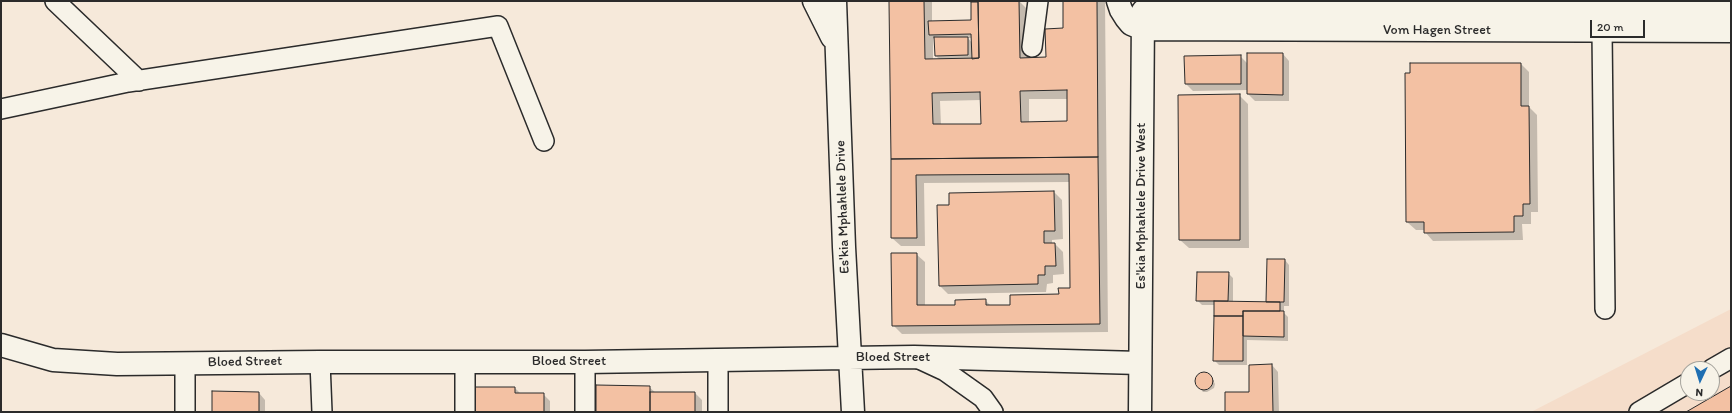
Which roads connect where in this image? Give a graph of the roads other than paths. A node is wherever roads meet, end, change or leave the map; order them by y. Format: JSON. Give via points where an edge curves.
{"nodes":[{"id":1,"x":55,"y":1,"type":"edge"},
{"id":2,"x":814,"y":1,"type":"edge"},
{"id":3,"x":835,"y":1,"type":"edge"},
{"id":4,"x":1038,"y":1,"type":"edge"},
{"id":5,"x":1118,"y":1,"type":"edge"},
{"id":6,"x":1731,"y":10,"type":"edge"},
{"id":7,"x":1143,"y":14,"type":"edge"},
{"id":8,"x":1602,"y":30,"type":"junction"},
{"id":9,"x":1731,"y":30,"type":"edge"},
{"id":10,"x":1032,"y":47,"type":"dead end"},
{"id":11,"x":836,"y":48,"type":"junction"},
{"id":12,"x":139,"y":81,"type":"junction"},
{"id":13,"x":1,"y":109,"type":"edge"},
{"id":14,"x":544,"y":141,"type":"dead end"},
{"id":15,"x":1605,"y":309,"type":"dead end"},
{"id":16,"x":1,"y":345,"type":"edge"},
{"id":17,"x":914,"y":357,"type":"junction"},
{"id":18,"x":850,"y":358,"type":"junction"},
{"id":19,"x":1731,"y":358,"type":"edge"},
{"id":20,"x":718,"y":359,"type":"junction"},
{"id":21,"x":465,"y":361,"type":"junction"},
{"id":22,"x":320,"y":362,"type":"junction"},
{"id":23,"x":585,"y":362,"type":"junction"},
{"id":24,"x":185,"y":363,"type":"junction"},
{"id":25,"x":1140,"y":363,"type":"junction"},
{"id":26,"x":1720,"y":364,"type":"edge"},
{"id":27,"x":1680,"y":388,"type":"edge"},
{"id":28,"x":185,"y":412,"type":"edge"},
{"id":29,"x":322,"y":412,"type":"edge"},
{"id":30,"x":465,"y":412,"type":"edge"},
{"id":31,"x":585,"y":412,"type":"edge"},
{"id":32,"x":718,"y":412,"type":"edge"},
{"id":33,"x":853,"y":412,"type":"edge"},
{"id":34,"x":993,"y":412,"type":"edge"},
{"id":35,"x":1140,"y":412,"type":"edge"},
{"id":36,"x":1639,"y":412,"type":"edge"}],
"edges":[{"from":1,"to":12,"type":"street"},
{"from":2,"to":11,"type":"main road"},
{"from":3,"to":11,"type":"main road","name":"Es'kia Mphahlele Drive"},
{"from":4,"to":10,"type":"street"},
{"from":5,"to":7,"type":"main road","via":[[1120,10],[1131,24]]},
{"from":6,"to":7,"type":"main road","name":"Vom Hagen Street"},
{"from":7,"to":8,"type":"main road","name":"Vom Hagen Street"},
{"from":7,"to":25,"type":"main road","name":"Es'kia Mphahlele Drive West"},
{"from":8,"to":9,"type":"main road","name":"Vom Hagen Street"},
{"from":8,"to":15,"type":"street"},
{"from":11,"to":18,"type":"main road","name":"Es'kia Mphahlele Drive"},
{"from":12,"to":13,"type":"street"},
{"from":12,"to":14,"type":"street","via":[[498,26]]},
{"from":16,"to":24,"type":"main road","name":"Bloed Street","via":[[53,360],[117,364]]},
{"from":17,"to":18,"type":"main road","name":"Bloed Street"},
{"from":17,"to":25,"type":"main road","name":"Bloed Street"},
{"from":17,"to":34,"type":"street","via":[[945,371],[983,398]]},
{"from":18,"to":20,"type":"main road","name":"Bloed Street"},
{"from":18,"to":33,"type":"main road","name":"Es'kia Mphahlele Drive"},
{"from":19,"to":26,"type":"street"},
{"from":20,"to":23,"type":"main road","name":"Bloed Street"},
{"from":20,"to":32,"type":"street"},
{"from":21,"to":22,"type":"main road","name":"Bloed Street"},
{"from":21,"to":23,"type":"main road","name":"Bloed Street"},
{"from":21,"to":30,"type":"street"},
{"from":22,"to":24,"type":"main road","name":"Bloed Street"},
{"from":22,"to":29,"type":"street"},
{"from":23,"to":31,"type":"street"},
{"from":24,"to":28,"type":"street"},
{"from":25,"to":35,"type":"main road","name":"Es'kia Mphahlele Drive West"},
{"from":27,"to":36,"type":"street"}]}
